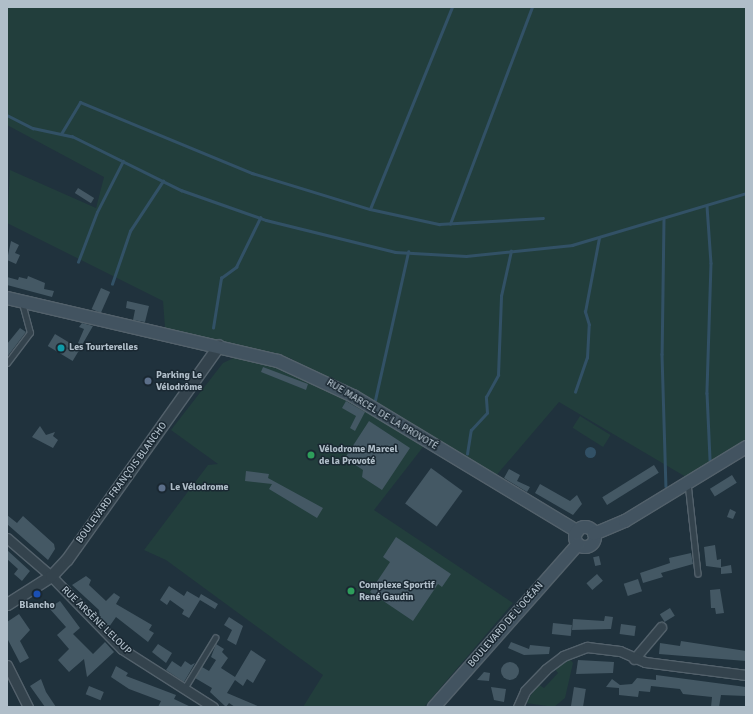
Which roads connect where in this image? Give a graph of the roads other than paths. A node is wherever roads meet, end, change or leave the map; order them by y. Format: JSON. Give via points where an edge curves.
{"nodes":[{"id":1,"x":7,"y":298,"type":"edge"},
{"id":2,"x":22,"y":301,"type":"junction"},
{"id":3,"x":219,"y":345,"type":"junction"},
{"id":4,"x":7,"y":363,"type":"edge"},
{"id":5,"x":746,"y":447,"type":"edge"},
{"id":6,"x":688,"y":482,"type":"junction"},
{"id":7,"x":577,"y":531,"type":"junction"},
{"id":8,"x":594,"y":534,"type":"junction"},
{"id":9,"x":7,"y":538,"type":"edge"},
{"id":10,"x":578,"y":544,"type":"junction"},
{"id":11,"x":698,"y":573,"type":"dead end"},
{"id":12,"x":51,"y":576,"type":"junction"},
{"id":13,"x":7,"y":604,"type":"edge"},
{"id":14,"x":661,"y":627,"type":"dead end"},
{"id":15,"x":215,"y":638,"type":"dead end"},
{"id":16,"x":634,"y":658,"type":"junction"},
{"id":17,"x":7,"y":665,"type":"edge"},
{"id":18,"x":746,"y":675,"type":"edge"},
{"id":19,"x":184,"y":689,"type":"junction"},
{"id":20,"x":28,"y":707,"type":"edge"},
{"id":21,"x":214,"y":707,"type":"edge"},
{"id":22,"x":434,"y":707,"type":"edge"},
{"id":23,"x":518,"y":707,"type":"edge"}],
"edges":[{"from":1,"to":2,"type":"main road","name":"RUE MARCEL DE LA PROVOTÉ"},
{"from":2,"to":3,"type":"main road","name":"RUE MARCEL DE LA PROVOTÉ"},
{"from":2,"to":4,"type":"lane","via":[[30,333]]},
{"from":3,"to":7,"type":"main road","name":"RUE MARCEL DE LA PROVOTÉ","via":[[278,361],[334,385]]},
{"from":3,"to":12,"type":"street","name":"BOULEVARD FRANÇOIS BLANCHO","via":[[127,476]]},
{"from":5,"to":6,"type":"main road"},
{"from":6,"to":8,"type":"main road","via":[[625,520]]},
{"from":6,"to":11,"type":"lane"},
{"from":7,"to":8,"type":"main road","via":[[586,528]]},
{"from":7,"to":10,"type":"main road","via":[[575,536]]},
{"from":8,"to":10,"type":"main road","via":[[590,545]]},
{"from":9,"to":12,"type":"street","name":"RUE ARSÈNE LELOUP"},
{"from":10,"to":22,"type":"main road","name":"BOULEVARD DE L'OCÉAN"},
{"from":12,"to":13,"type":"street","name":"BOULEVARD FRANÇOIS BLANCHO"},
{"from":12,"to":19,"type":"street","name":"RUE ARSÈNE LELOUP","via":[[122,649]]},
{"from":14,"to":16,"type":"street"},
{"from":15,"to":19,"type":"lane"},
{"from":16,"to":18,"type":"street"},
{"from":16,"to":23,"type":"street","via":[[620,651],[586,647],[575,650],[539,676],[525,691]]},
{"from":17,"to":20,"type":"street"},
{"from":19,"to":21,"type":"street","name":"RUE ARSÈNE LELOUP"}]}
